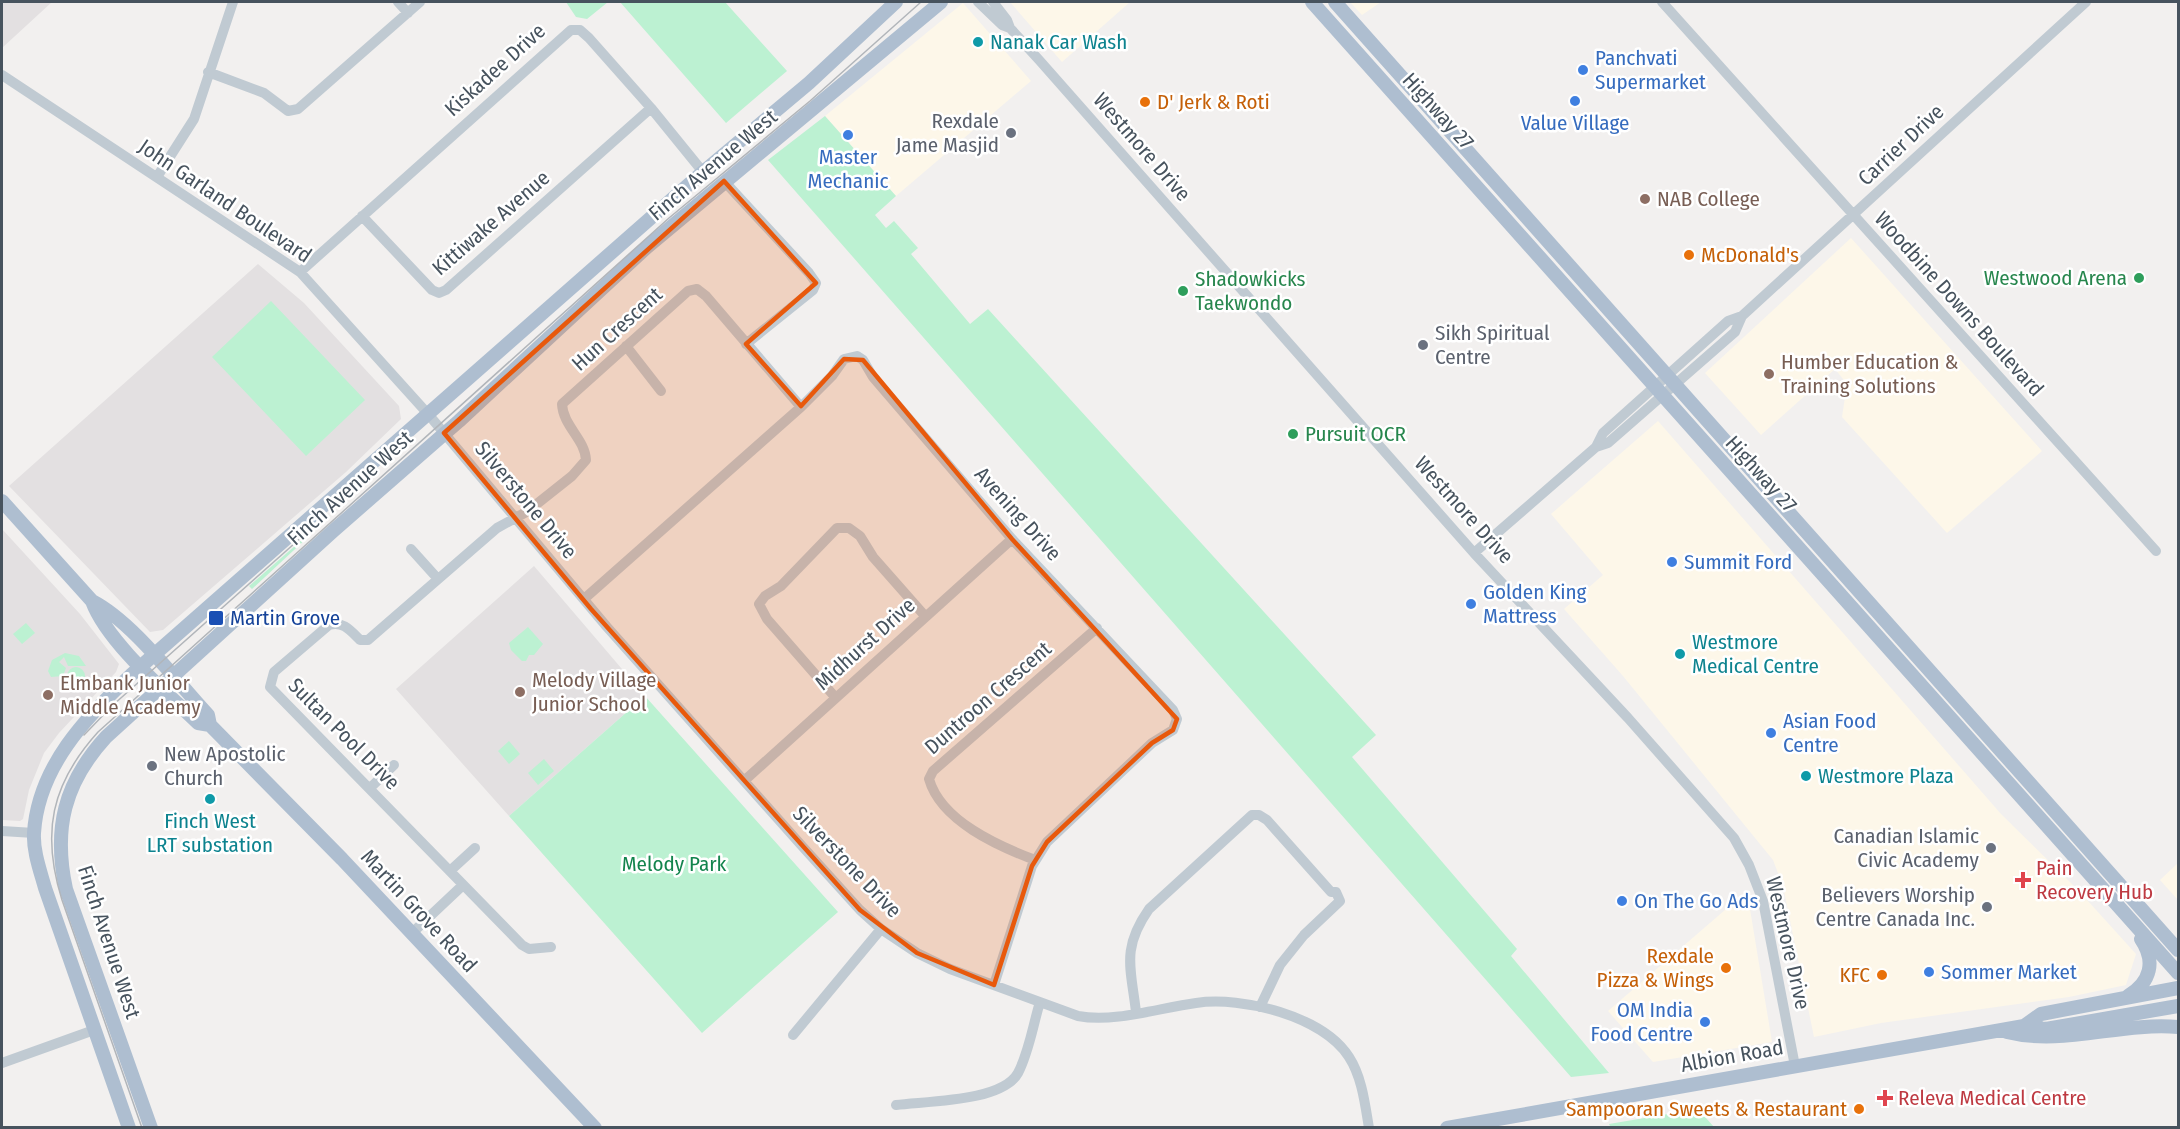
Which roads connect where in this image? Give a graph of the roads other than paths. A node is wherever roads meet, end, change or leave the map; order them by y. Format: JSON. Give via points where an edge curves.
{"nodes":[{"id":1,"x":233,"y":2,"type":"edge"},
{"id":2,"x":398,"y":2,"type":"edge"},
{"id":3,"x":420,"y":2,"type":"edge"},
{"id":4,"x":896,"y":2,"type":"edge"},
{"id":5,"x":941,"y":2,"type":"edge"},
{"id":6,"x":978,"y":2,"type":"edge"},
{"id":7,"x":993,"y":2,"type":"edge"},
{"id":8,"x":1312,"y":2,"type":"edge"},
{"id":9,"x":1335,"y":2,"type":"edge"},
{"id":10,"x":1662,"y":2,"type":"edge"},
{"id":11,"x":2086,"y":2,"type":"edge"},
{"id":12,"x":408,"y":13,"type":"junction"},
{"id":13,"x":1010,"y":28,"type":"junction"},
{"id":14,"x":208,"y":72,"type":"junction"},
{"id":15,"x":2,"y":75,"type":"edge"},
{"id":16,"x":651,"y":108,"type":"junction"},
{"id":17,"x":703,"y":172,"type":"junction"},
{"id":18,"x":157,"y":177,"type":"junction"},
{"id":19,"x":724,"y":181,"type":"junction"},
{"id":20,"x":1854,"y":215,"type":"junction"},
{"id":21,"x":362,"y":216,"type":"junction"},
{"id":22,"x":300,"y":272,"type":"junction"},
{"id":23,"x":746,"y":344,"type":"junction"},
{"id":24,"x":626,"y":346,"type":"junction"},
{"id":25,"x":1673,"y":380,"type":"junction"},
{"id":26,"x":662,"y":391,"type":"dead end"},
{"id":27,"x":1659,"y":391,"type":"junction"},
{"id":28,"x":801,"y":407,"type":"junction"},
{"id":29,"x":428,"y":414,"type":"junction"},
{"id":30,"x":444,"y":433,"type":"junction"},
{"id":31,"x":2,"y":501,"type":"edge"},
{"id":32,"x":516,"y":518,"type":"junction"},
{"id":33,"x":1012,"y":539,"type":"junction"},
{"id":34,"x":411,"y":549,"type":"dead end"},
{"id":35,"x":2156,"y":551,"type":"dead end"},
{"id":36,"x":1474,"y":553,"type":"junction"},
{"id":37,"x":438,"y":579,"type":"junction"},
{"id":38,"x":584,"y":599,"type":"junction"},
{"id":39,"x":92,"y":601,"type":"junction"},
{"id":40,"x":925,"y":616,"type":"junction"},
{"id":41,"x":1097,"y":628,"type":"junction"},
{"id":42,"x":154,"y":656,"type":"junction"},
{"id":43,"x":142,"y":666,"type":"junction"},
{"id":44,"x":173,"y":677,"type":"junction"},
{"id":45,"x":162,"y":687,"type":"junction"},
{"id":46,"x":835,"y":697,"type":"junction"},
{"id":47,"x":210,"y":725,"type":"junction"},
{"id":48,"x":394,"y":765,"type":"dead end"},
{"id":49,"x":745,"y":780,"type":"junction"},
{"id":50,"x":370,"y":788,"type":"junction"},
{"id":51,"x":2,"y":831,"type":"edge"},
{"id":52,"x":34,"y":833,"type":"junction"},
{"id":53,"x":475,"y":849,"type":"dead end"},
{"id":54,"x":1035,"y":860,"type":"junction"},
{"id":55,"x":451,"y":870,"type":"junction"},
{"id":56,"x":463,"y":885,"type":"junction"},
{"id":57,"x":2136,"y":926,"type":"junction"},
{"id":58,"x":881,"y":929,"type":"junction"},
{"id":59,"x":411,"y":934,"type":"junction"},
{"id":60,"x":551,"y":947,"type":"dead end"},
{"id":61,"x":2178,"y":950,"type":"edge"},
{"id":62,"x":2178,"y":974,"type":"edge"},
{"id":63,"x":994,"y":985,"type":"junction"},
{"id":64,"x":2178,"y":988,"type":"edge"},
{"id":65,"x":2125,"y":998,"type":"junction"},
{"id":66,"x":1040,"y":1002,"type":"junction"},
{"id":67,"x":2178,"y":1006,"type":"edge"},
{"id":68,"x":1260,"y":1007,"type":"junction"},
{"id":69,"x":1136,"y":1012,"type":"junction"},
{"id":70,"x":2024,"y":1026,"type":"junction"},
{"id":71,"x":2178,"y":1027,"type":"edge"},
{"id":72,"x":94,"y":1030,"type":"junction"},
{"id":73,"x":2002,"y":1030,"type":"junction"},
{"id":74,"x":793,"y":1035,"type":"dead end"},
{"id":75,"x":2,"y":1063,"type":"edge"},
{"id":76,"x":1795,"y":1066,"type":"junction"},
{"id":77,"x":896,"y":1105,"type":"dead end"},
{"id":78,"x":129,"y":1128,"type":"edge"},
{"id":79,"x":151,"y":1128,"type":"edge"},
{"id":80,"x":595,"y":1128,"type":"edge"},
{"id":81,"x":1369,"y":1128,"type":"edge"},
{"id":82,"x":1447,"y":1128,"type":"edge"}],
"edges":[{"from":1,"to":14,"type":"street"},
{"from":2,"to":12,"type":"street"},
{"from":3,"to":12,"type":"street"},
{"from":4,"to":17,"type":"main road","name":"Finch Avenue West","via":[[809,83]]},
{"from":5,"to":19,"type":"main road","name":"Finch Avenue West"},
{"from":6,"to":13,"type":"street","name":"Westmore Drive"},
{"from":7,"to":13,"type":"street","name":"Westmore Drive"},
{"from":8,"to":27,"type":"main road","name":"Highway 27"},
{"from":9,"to":25,"type":"main road","name":"Highway 27"},
{"from":10,"to":20,"type":"street","name":"Woodbine Downs Boulevard"},
{"from":11,"to":20,"type":"street","name":"Carrier Drive"},
{"from":12,"to":14,"type":"street","via":[[298,109],[288,111],[264,93]]},
{"from":13,"to":36,"type":"street","name":"Westmore Drive"},
{"from":14,"to":18,"type":"street","via":[[194,119]]},
{"from":15,"to":18,"type":"street","name":"John Garland Boulevard"},
{"from":16,"to":17,"type":"street","name":"Kiskadee Drive"},
{"from":16,"to":21,"type":"street","name":"Kittiwake Avenue","via":[[439,293]]},
{"from":16,"to":21,"type":"street","name":"Kiskadee Drive","via":[[589,38],[580,30],[571,30]]},
{"from":17,"to":29,"type":"main road","name":"Finch Avenue West"},
{"from":18,"to":22,"type":"street","name":"John Garland Boulevard"},
{"from":19,"to":23,"type":"street","via":[[816,283],[813,290]]},
{"from":19,"to":30,"type":"main road","name":"Finch Avenue West","via":[[586,301]]},
{"from":20,"to":25,"type":"street","name":"Carrier Drive","via":[[1742,316],[1735,332]]},
{"from":20,"to":35,"type":"street","name":"Woodbine Downs Boulevard"},
{"from":21,"to":22,"type":"street","name":"Kiskadee Drive"},
{"from":22,"to":29,"type":"street","name":"John Garland Boulevard"},
{"from":23,"to":24,"type":"street","name":"Hun Crescent","via":[[698,289],[688,291]]},
{"from":23,"to":28,"type":"street","name":"Hun Crescent"},
{"from":24,"to":26,"type":"street"},
{"from":24,"to":32,"type":"street","name":"Hun Crescent","via":[[562,404],[563,416],[586,452],[586,460],[572,476]]},
{"from":25,"to":27,"type":"street","name":"Carrier Drive"},
{"from":25,"to":61,"type":"main road","name":"Highway 27"},
{"from":27,"to":36,"type":"street","name":"Carrier Drive","via":[[1608,443],[1596,447]]},
{"from":27,"to":57,"type":"main road","name":"Highway 27"},
{"from":28,"to":33,"type":"street","name":"Avening Drive","via":[[844,359],[857,356]]},
{"from":28,"to":38,"type":"street","name":"Avening Drive"},
{"from":29,"to":30,"type":"street","name":"Silverstone Drive"},
{"from":29,"to":42,"type":"main road","name":"Finch Avenue West"},
{"from":30,"to":32,"type":"street","name":"Silverstone Drive"},
{"from":30,"to":44,"type":"main road","name":"Finch Avenue West"},
{"from":31,"to":39,"type":"main road","name":"Martin Grove Road"},
{"from":32,"to":37,"type":"street","name":"Sultan Pool Drive","via":[[500,526]]},
{"from":32,"to":38,"type":"street","name":"Silverstone Drive"},
{"from":33,"to":40,"type":"street","name":"Midhurst Drive"},
{"from":33,"to":41,"type":"street","name":"Avening Drive"},
{"from":34,"to":37,"type":"street"},
{"from":36,"to":76,"type":"street","name":"Westmore Drive","via":[[1734,838],[1763,901]]},
{"from":37,"to":50,"type":"street","name":"Sultan Pool Drive","via":[[368,640],[360,640],[344,625],[329,625],[269,680],[270,687]]},
{"from":38,"to":49,"type":"street","name":"Silverstone Drive"},
{"from":39,"to":42,"type":"main road","name":"Martin Grove Road","via":[[111,610]]},
{"from":39,"to":43,"type":"main road","name":"Martin Grove Road","via":[[99,621]]},
{"from":40,"to":46,"type":"street","name":"Midhurst Drive"},
{"from":40,"to":46,"type":"street","via":[[873,557],[860,536],[849,528],[837,528],[759,604]]},
{"from":41,"to":54,"type":"street","name":"Avening Drive","via":[[1177,719],[1173,730],[1152,743],[1073,816]]},
{"from":41,"to":54,"type":"street","name":"Duntroon Crescent","via":[[929,779],[947,808],[971,829],[992,843]]},
{"from":42,"to":43,"type":"main road","name":"Finch Avenue West"},
{"from":42,"to":44,"type":"main road","name":"Martin Grove Road"},
{"from":43,"to":45,"type":"main road","name":"Martin Grove Road"},
{"from":43,"to":52,"type":"main road","name":"Finch Avenue West","via":[[109,695],[69,741],[45,789]]},
{"from":44,"to":45,"type":"main road","name":"Finch Avenue West"},
{"from":44,"to":47,"type":"main road","name":"Martin Grove Road","via":[[208,715]]},
{"from":45,"to":47,"type":"main road","name":"Martin Grove Road","via":[[198,723]]},
{"from":45,"to":79,"type":"main road","name":"Finch Avenue West","via":[[106,737],[84,764],[63,811],[60,854],[66,889]]},
{"from":46,"to":49,"type":"street","name":"Midhurst Drive"},
{"from":47,"to":59,"type":"main road","name":"Martin Grove Road"},
{"from":48,"to":50,"type":"street"},
{"from":49,"to":58,"type":"street","name":"Silverstone Drive"},
{"from":50,"to":55,"type":"street","name":"Sultan Pool Drive"},
{"from":51,"to":52,"type":"street"},
{"from":52,"to":72,"type":"main road","name":"Finch Avenue West","via":[[45,888]]},
{"from":53,"to":55,"type":"street"},
{"from":54,"to":63,"type":"street","name":"Avening Drive"},
{"from":55,"to":56,"type":"street","name":"Sultan Pool Drive"},
{"from":56,"to":59,"type":"street"},
{"from":56,"to":60,"type":"street","name":"Sultan Pool Drive","via":[[522,945],[530,949]]},
{"from":57,"to":62,"type":"main road","name":"Highway 27"},
{"from":57,"to":65,"type":"main road","via":[[2150,955],[2150,970],[2142,986]]},
{"from":58,"to":63,"type":"street","name":"Silverstone Drive","via":[[916,953]]},
{"from":58,"to":74,"type":"street"},
{"from":59,"to":80,"type":"main road","name":"Martin Grove Road"},
{"from":63,"to":66,"type":"street","name":"Silverstone Drive"},
{"from":64,"to":65,"type":"main road","name":"Albion Road"},
{"from":65,"to":70,"type":"main road","name":"Albion Road","via":[[2042,1014]]},
{"from":66,"to":69,"type":"street","name":"Silverstone Drive","via":[[1089,1018]]},
{"from":66,"to":77,"type":"street","via":[[1018,1072],[1008,1084],[991,1093]]},
{"from":67,"to":70,"type":"main road","name":"Albion Road","via":[[2046,1029]]},
{"from":68,"to":69,"type":"street","name":"Silverstone Drive","via":[[1222,1001]]},
{"from":68,"to":69,"type":"street","via":[[1287,956],[1340,901],[1267,820],[1252,815],[1149,909],[1139,923],[1129,965]]},
{"from":68,"to":81,"type":"street","name":"Silverstone Drive","via":[[1318,1028],[1341,1046],[1358,1075]]},
{"from":70,"to":73,"type":"main road","name":"Albion Road"},
{"from":71,"to":73,"type":"main road","via":[[2144,1026],[2030,1038]]},
{"from":72,"to":75,"type":"street"},
{"from":72,"to":78,"type":"main road","name":"Finch Avenue West"},
{"from":73,"to":76,"type":"main road","name":"Albion Road"},
{"from":76,"to":82,"type":"main road","name":"Albion Road"}]}
